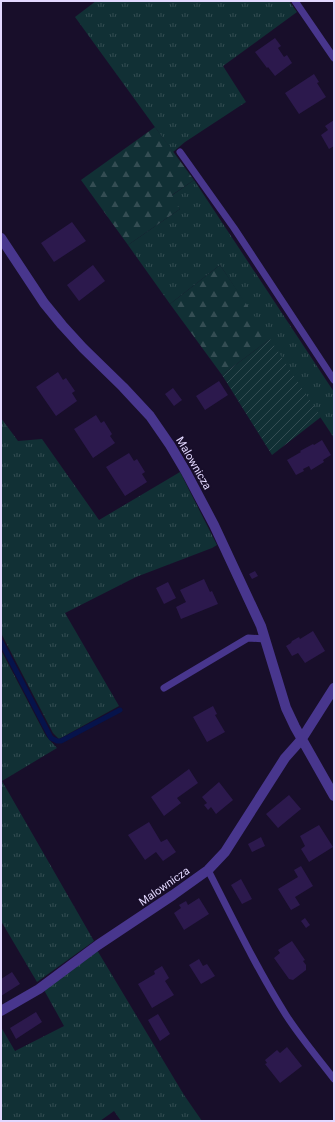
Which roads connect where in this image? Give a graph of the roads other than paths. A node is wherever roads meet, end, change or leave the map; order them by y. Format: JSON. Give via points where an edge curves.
{"nodes":[{"id":1,"x":295,"y":1,"type":"edge"},
{"id":2,"x":334,"y":58,"type":"edge"},
{"id":3,"x":180,"y":152,"type":"dead end"},
{"id":4,"x":1,"y":238,"type":"edge"},
{"id":5,"x":334,"y":380,"type":"edge"},
{"id":6,"x":265,"y":639,"type":"junction"},
{"id":7,"x":164,"y":688,"type":"dead end"},
{"id":8,"x":334,"y":688,"type":"edge"},
{"id":9,"x":301,"y":740,"type":"junction"},
{"id":10,"x":334,"y":796,"type":"edge"},
{"id":11,"x":208,"y":870,"type":"junction"},
{"id":12,"x":1,"y":1010,"type":"edge"},
{"id":13,"x":334,"y":1078,"type":"edge"}],
"edges":[{"from":1,"to":2,"type":"lane"},
{"from":3,"to":5,"type":"lane","via":[[234,228]]},
{"from":4,"to":6,"type":"street","name":"Malownicza","via":[[44,303],[83,348],[145,410],[170,445],[214,525]]},
{"from":6,"to":7,"type":"lane","via":[[248,638]]},
{"from":6,"to":9,"type":"street","name":"Malownicza","via":[[286,708]]},
{"from":8,"to":9,"type":"street"},
{"from":9,"to":10,"type":"street","name":"Malownicza"},
{"from":9,"to":11,"type":"street","name":"Malownicza","via":[[285,758],[225,852]]},
{"from":11,"to":12,"type":"street","name":"Malownicza","via":[[98,945],[39,989]]},
{"from":11,"to":13,"type":"lane","via":[[286,1015]]}]}
